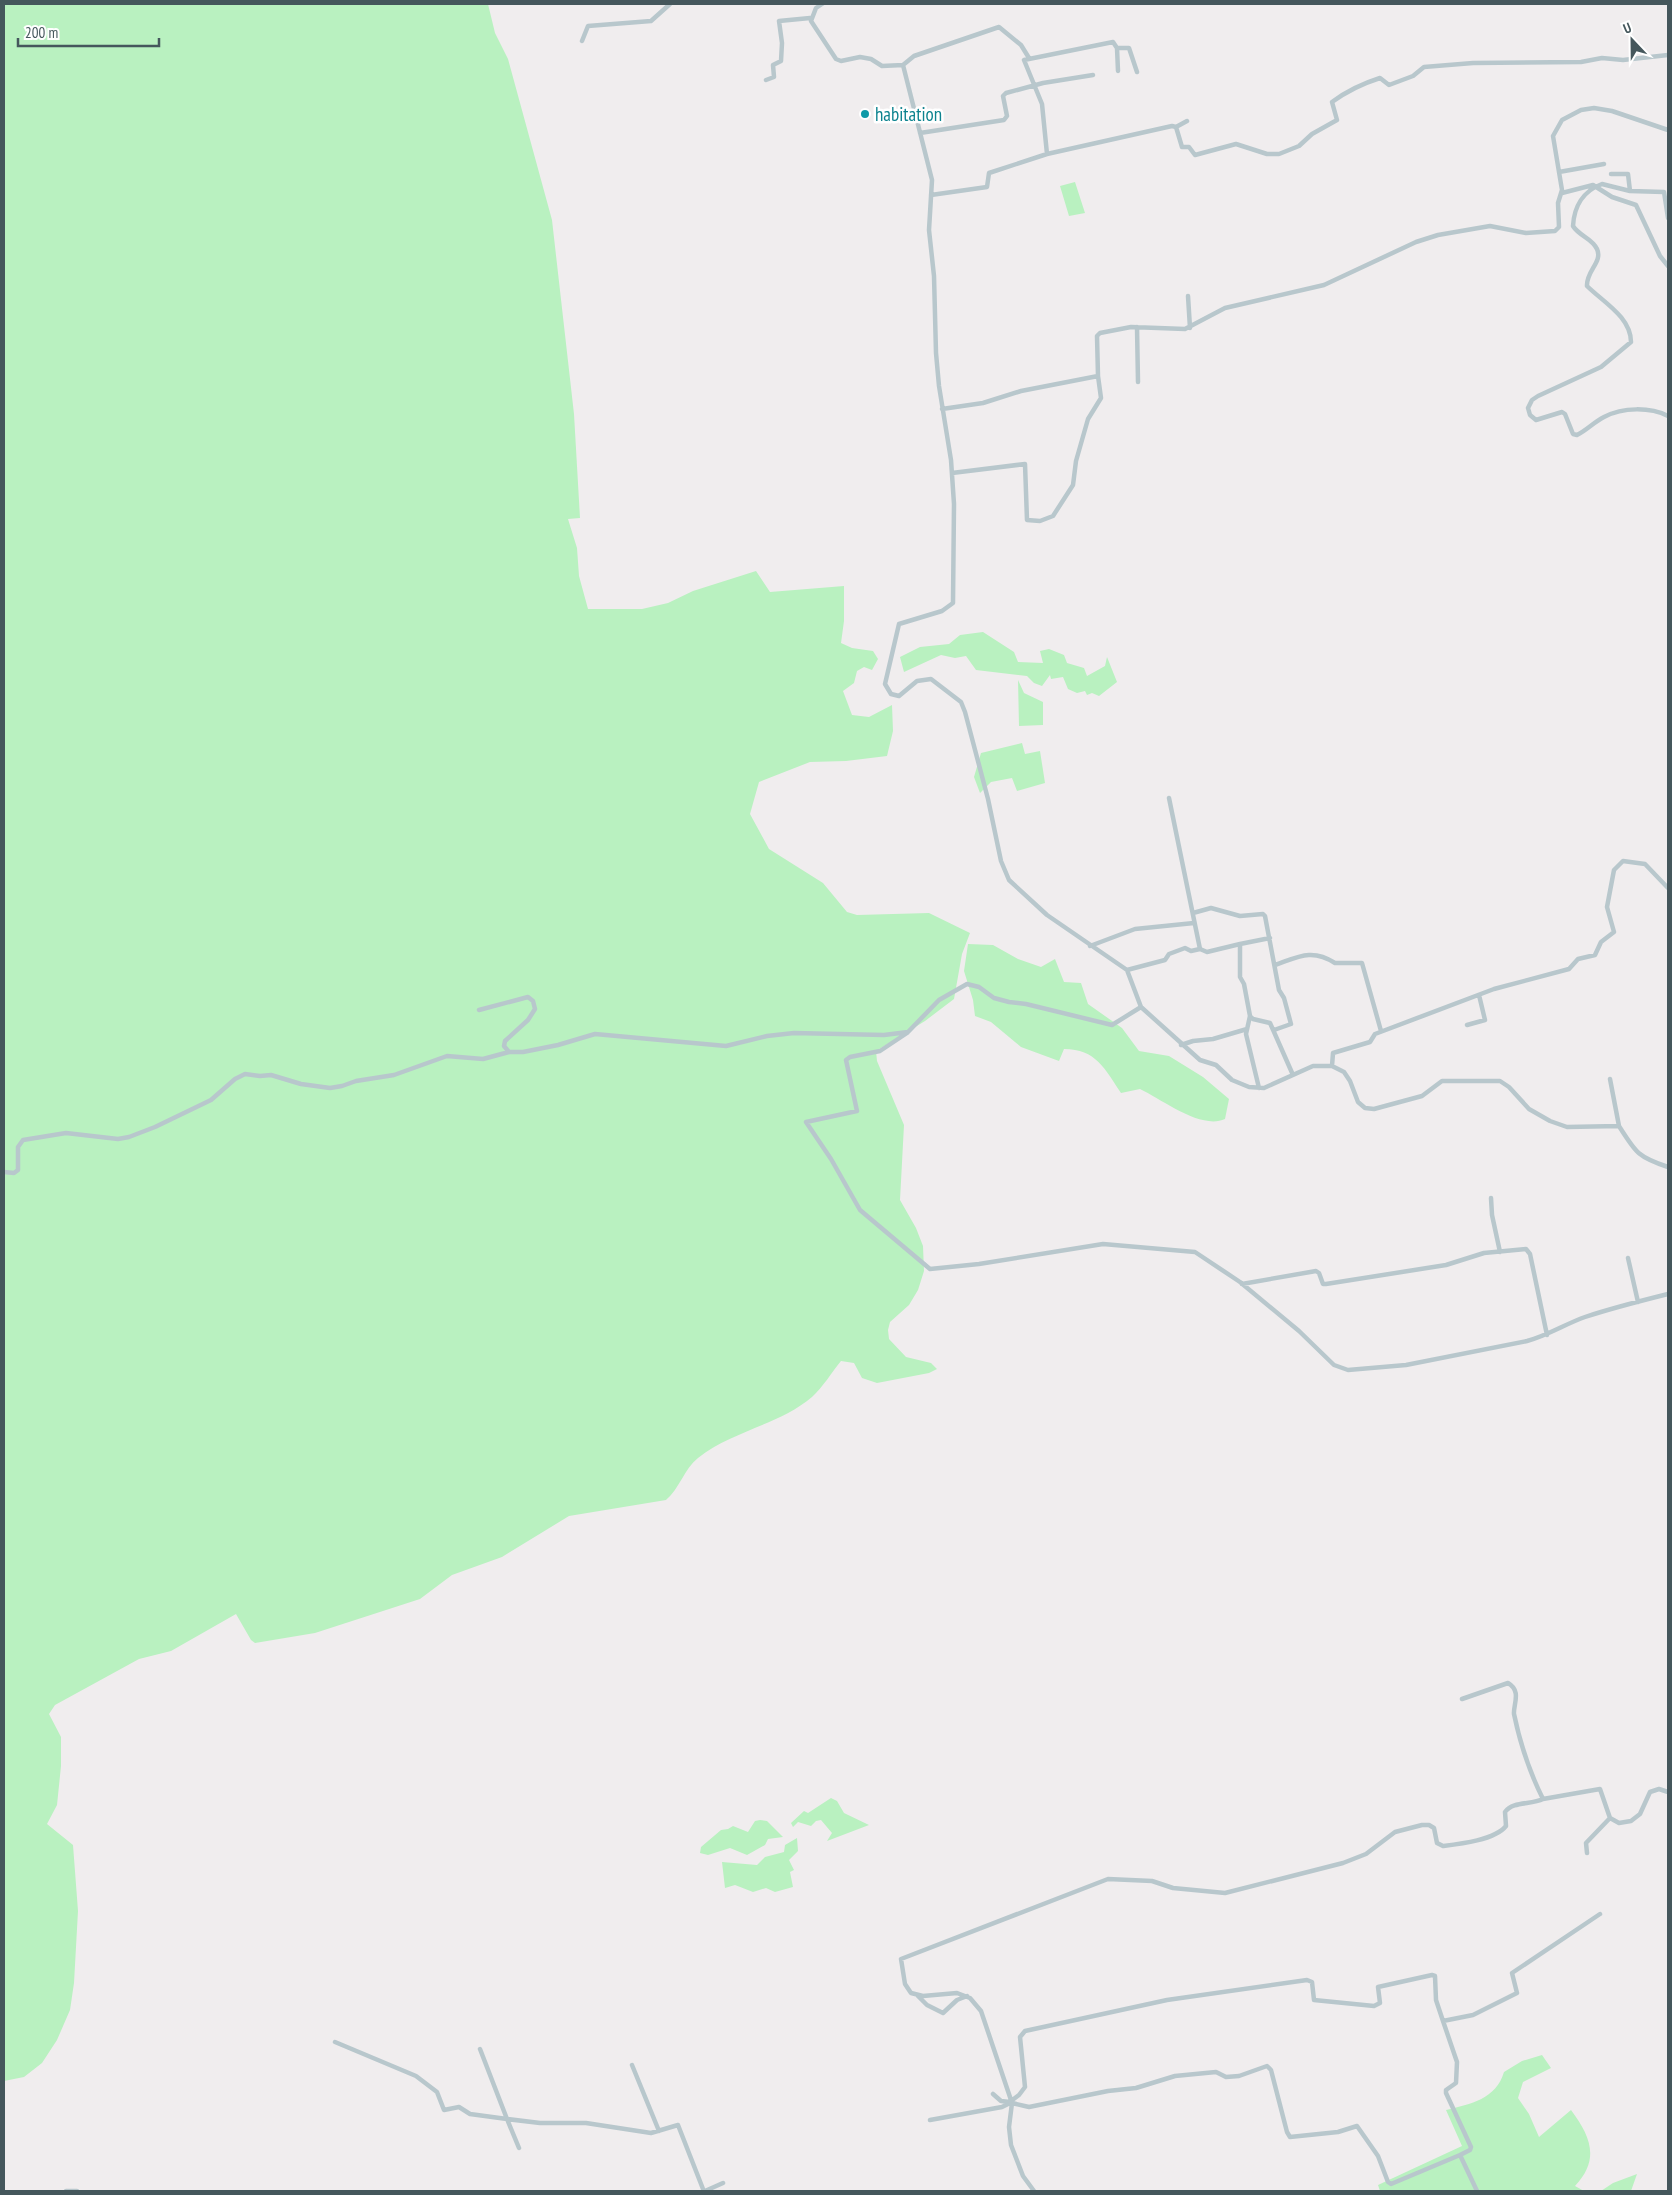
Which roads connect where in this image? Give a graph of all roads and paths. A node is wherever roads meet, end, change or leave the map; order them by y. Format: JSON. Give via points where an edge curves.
{"nodes":[{"id":1,"x":670,"y":4,"type":"edge"},
{"id":2,"x":822,"y":4,"type":"edge"},
{"id":3,"x":810,"y":18,"type":"junction"},
{"id":4,"x":582,"y":41,"type":"dead end"},
{"id":5,"x":1117,"y":48,"type":"junction"},
{"id":6,"x":1668,"y":55,"type":"edge"},
{"id":7,"x":1029,"y":58,"type":"junction"},
{"id":8,"x":904,"y":65,"type":"junction"},
{"id":9,"x":1118,"y":71,"type":"dead end"},
{"id":10,"x":1138,"y":72,"type":"dead end"},
{"id":11,"x":1093,"y":75,"type":"dead end"},
{"id":12,"x":766,"y":80,"type":"dead end"},
{"id":13,"x":1034,"y":85,"type":"junction"},
{"id":14,"x":1187,"y":121,"type":"dead end"},
{"id":15,"x":1176,"y":127,"type":"junction"},
{"id":16,"x":1668,"y":130,"type":"edge"},
{"id":17,"x":920,"y":133,"type":"junction"},
{"id":18,"x":1047,"y":154,"type":"junction"},
{"id":19,"x":1604,"y":164,"type":"dead end"},
{"id":20,"x":1559,"y":172,"type":"junction"},
{"id":21,"x":1611,"y":174,"type":"dead end"},
{"id":22,"x":1597,"y":186,"type":"junction"},
{"id":23,"x":1630,"y":190,"type":"junction"},
{"id":24,"x":1666,"y":192,"type":"edge"},
{"id":25,"x":1562,"y":193,"type":"junction"},
{"id":26,"x":931,"y":195,"type":"junction"},
{"id":27,"x":1668,"y":218,"type":"edge"},
{"id":28,"x":1668,"y":266,"type":"edge"},
{"id":29,"x":1188,"y":296,"type":"dead end"},
{"id":30,"x":1137,"y":327,"type":"junction"},
{"id":31,"x":1190,"y":328,"type":"junction"},
{"id":32,"x":1098,"y":376,"type":"junction"},
{"id":33,"x":1138,"y":382,"type":"dead end"},
{"id":34,"x":942,"y":409,"type":"junction"},
{"id":35,"x":1668,"y":416,"type":"edge"},
{"id":36,"x":952,"y":473,"type":"junction"},
{"id":37,"x":1168,"y":798,"type":"dead end"},
{"id":38,"x":1668,"y":888,"type":"edge"},
{"id":39,"x":1193,"y":913,"type":"junction"},
{"id":40,"x":1194,"y":923,"type":"junction"},
{"id":41,"x":1270,"y":938,"type":"junction"},
{"id":42,"x":1240,"y":944,"type":"junction"},
{"id":43,"x":1090,"y":946,"type":"junction"},
{"id":44,"x":1200,"y":949,"type":"junction"},
{"id":45,"x":1274,"y":965,"type":"junction"},
{"id":46,"x":1127,"y":970,"type":"junction"},
{"id":47,"x":1479,"y":995,"type":"junction"},
{"id":48,"x":1141,"y":1006,"type":"junction"},
{"id":49,"x":479,"y":1010,"type":"dead end"},
{"id":50,"x":1250,"y":1016,"type":"junction"},
{"id":51,"x":1467,"y":1025,"type":"dead end"},
{"id":52,"x":1247,"y":1029,"type":"junction"},
{"id":53,"x":1274,"y":1030,"type":"junction"},
{"id":54,"x":1381,"y":1031,"type":"junction"},
{"id":55,"x":908,"y":1032,"type":"junction"},
{"id":56,"x":1181,"y":1045,"type":"junction"},
{"id":57,"x":509,"y":1052,"type":"junction"},
{"id":58,"x":1332,"y":1066,"type":"junction"},
{"id":59,"x":1293,"y":1075,"type":"junction"},
{"id":60,"x":1610,"y":1079,"type":"dead end"},
{"id":61,"x":1258,"y":1088,"type":"junction"},
{"id":62,"x":1619,"y":1126,"type":"junction"},
{"id":63,"x":1668,"y":1167,"type":"edge"},
{"id":64,"x":4,"y":1172,"type":"edge"},
{"id":65,"x":1491,"y":1198,"type":"dead end"},
{"id":66,"x":1500,"y":1252,"type":"junction"},
{"id":67,"x":1628,"y":1258,"type":"dead end"},
{"id":68,"x":1242,"y":1284,"type":"junction"},
{"id":69,"x":1668,"y":1294,"type":"edge"},
{"id":70,"x":1638,"y":1302,"type":"junction"},
{"id":71,"x":1547,"y":1335,"type":"junction"},
{"id":72,"x":1462,"y":1699,"type":"dead end"},
{"id":73,"x":1668,"y":1792,"type":"edge"},
{"id":74,"x":1543,"y":1799,"type":"junction"},
{"id":75,"x":1610,"y":1818,"type":"junction"},
{"id":76,"x":1587,"y":1853,"type":"dead end"},
{"id":77,"x":1600,"y":1914,"type":"dead end"},
{"id":78,"x":917,"y":1996,"type":"junction"},
{"id":79,"x":966,"y":1996,"type":"junction"},
{"id":80,"x":1443,"y":2021,"type":"junction"},
{"id":81,"x":335,"y":2042,"type":"dead end"},
{"id":82,"x":480,"y":2048,"type":"dead end"},
{"id":83,"x":632,"y":2065,"type":"dead end"},
{"id":84,"x":992,"y":2094,"type":"dead end"},
{"id":85,"x":1012,"y":2102,"type":"junction"},
{"id":86,"x":507,"y":2119,"type":"junction"},
{"id":87,"x":930,"y":2120,"type":"dead end"},
{"id":88,"x":659,"y":2131,"type":"junction"},
{"id":89,"x":519,"y":2148,"type":"dead end"},
{"id":90,"x":1460,"y":2155,"type":"junction"},
{"id":91,"x":723,"y":2183,"type":"dead end"},
{"id":92,"x":705,"y":2190,"type":"edge"},
{"id":93,"x":66,"y":2191,"type":"edge"},
{"id":94,"x":77,"y":2191,"type":"edge"},
{"id":95,"x":1034,"y":2191,"type":"edge"},
{"id":96,"x":1477,"y":2191,"type":"edge"}],
"edges":[{"from":1,"to":4,"type":"street","via":[[651,21],[588,26]]},
{"from":2,"to":3,"type":"street"},
{"from":3,"to":8,"type":"street","via":[[841,61],[860,57],[882,66]]},
{"from":3,"to":12,"type":"street","via":[[779,21],[781,61],[773,65],[774,77]]},
{"from":5,"to":7,"type":"street","via":[[1112,42]]},
{"from":5,"to":9,"type":"street"},
{"from":5,"to":10,"type":"street","via":[[1129,48]]},
{"from":6,"to":15,"type":"street","via":[[1581,62],[1445,65],[1422,67],[1414,76],[1388,86],[1381,78],[1366,81],[1343,92],[1332,102],[1338,116],[1335,121],[1298,146],[1275,155],[1236,144],[1194,154],[1190,147],[1182,147]]},
{"from":7,"to":8,"type":"street","via":[[1021,45],[999,27],[912,57]]},
{"from":7,"to":13,"type":"street","via":[[1023,63]]},
{"from":8,"to":17,"type":"street"},
{"from":11,"to":13,"type":"street"},
{"from":13,"to":17,"type":"street","via":[[1004,95],[1007,116],[1004,120]]},
{"from":13,"to":18,"type":"street","via":[[1042,105]]},
{"from":14,"to":15,"type":"street"},
{"from":15,"to":18,"type":"street"},
{"from":16,"to":20,"type":"street","via":[[1607,110],[1581,110],[1562,120],[1554,131]]},
{"from":17,"to":26,"type":"street","via":[[932,180]]},
{"from":18,"to":26,"type":"street","via":[[990,172],[987,186]]},
{"from":19,"to":20,"type":"street"},
{"from":20,"to":25,"type":"street"},
{"from":21,"to":23,"type":"street","via":[[1628,174]]},
{"from":22,"to":23,"type":"street","via":[[1602,184]]},
{"from":22,"to":25,"type":"street"},
{"from":22,"to":28,"type":"street","via":[[1612,198],[1636,205]]},
{"from":22,"to":35,"type":"street","via":[[1578,204],[1573,226],[1598,250],[1597,263],[1589,272],[1587,286],[1616,312],[1628,330],[1631,342],[1601,367],[1532,400],[1528,408],[1530,415],[1536,420],[1562,412],[1573,434],[1577,435],[1617,412],[1656,410]]},
{"from":23,"to":24,"type":"street"},
{"from":24,"to":27,"type":"street"},
{"from":25,"to":31,"type":"street","via":[[1558,203],[1559,227],[1555,232],[1520,233],[1490,226],[1432,237],[1324,285],[1225,308]]},
{"from":26,"to":34,"type":"street","via":[[929,230]]},
{"from":29,"to":31,"type":"street"},
{"from":30,"to":31,"type":"street"},
{"from":30,"to":32,"type":"street","via":[[1098,334]]},
{"from":30,"to":33,"type":"street"},
{"from":32,"to":34,"type":"street"},
{"from":32,"to":36,"type":"street","via":[[1101,398],[1088,419],[1075,464],[1074,482],[1051,517],[1040,521],[1027,520],[1025,464]]},
{"from":34,"to":36,"type":"street"},
{"from":36,"to":43,"type":"street","via":[[953,603],[942,611],[899,624],[885,684],[891,694],[897,696],[917,681],[931,679],[961,703],[1007,877],[1047,915]]},
{"from":37,"to":39,"type":"street"},
{"from":38,"to":47,"type":"street","via":[[1645,864],[1624,861],[1614,870],[1607,907],[1614,932],[1601,942],[1595,955],[1578,959],[1569,968]]},
{"from":39,"to":40,"type":"street"},
{"from":39,"to":41,"type":"street","via":[[1211,908],[1242,916],[1262,914]]},
{"from":40,"to":43,"type":"street","via":[[1135,929]]},
{"from":40,"to":44,"type":"street"},
{"from":41,"to":42,"type":"street"},
{"from":41,"to":45,"type":"street"},
{"from":42,"to":44,"type":"street","via":[[1207,952]]},
{"from":42,"to":50,"type":"street","via":[[1240,977]]},
{"from":43,"to":46,"type":"street"},
{"from":44,"to":46,"type":"street","via":[[1191,951],[1184,948],[1168,955],[1165,960]]},
{"from":45,"to":53,"type":"street","via":[[1291,1024]]},
{"from":45,"to":54,"type":"street","via":[[1306,954],[1328,958],[1335,964],[1361,963]]},
{"from":46,"to":48,"type":"street"},
{"from":47,"to":51,"type":"street","via":[[1486,1020]]},
{"from":47,"to":54,"type":"street"},
{"from":48,"to":55,"type":"street","via":[[1112,1025],[994,998],[979,987],[967,984],[935,1003]]},
{"from":48,"to":56,"type":"street"},
{"from":49,"to":57,"type":"street","via":[[528,997],[533,1001],[535,1009],[532,1014],[505,1041],[504,1046]]},
{"from":50,"to":52,"type":"street"},
{"from":50,"to":53,"type":"street","via":[[1269,1022]]},
{"from":52,"to":56,"type":"street"},
{"from":52,"to":61,"type":"street"},
{"from":53,"to":59,"type":"street"},
{"from":54,"to":58,"type":"street","via":[[1373,1035],[1370,1042],[1333,1052]]},
{"from":55,"to":57,"type":"street","via":[[884,1035],[794,1033],[726,1046],[594,1034],[558,1046]]},
{"from":55,"to":68,"type":"street","via":[[880,1051],[846,1060],[857,1111],[806,1122],[860,1210],[927,1268],[979,1264],[1103,1244],[1195,1252]]},
{"from":56,"to":61,"type":"street","via":[[1200,1060],[1216,1065],[1232,1080]]},
{"from":57,"to":64,"type":"street","via":[[483,1059],[447,1056],[405,1072],[338,1087],[301,1084],[271,1075],[245,1074],[211,1100],[129,1137],[118,1139],[66,1134],[23,1140],[18,1146],[18,1170]]},
{"from":58,"to":59,"type":"street","via":[[1313,1066]]},
{"from":58,"to":62,"type":"street","via":[[1344,1072],[1358,1102],[1365,1108],[1374,1109],[1422,1096],[1442,1081],[1500,1081],[1529,1109],[1550,1121],[1567,1127]]},
{"from":59,"to":61,"type":"street"},
{"from":60,"to":62,"type":"street"},
{"from":62,"to":63,"type":"street","via":[[1640,1155]]},
{"from":65,"to":66,"type":"street"},
{"from":66,"to":68,"type":"street","via":[[1484,1253],[1446,1265],[1326,1284],[1316,1271]]},
{"from":66,"to":71,"type":"street","via":[[1530,1251]]},
{"from":67,"to":70,"type":"street"},
{"from":68,"to":71,"type":"street","via":[[1334,1365],[1348,1370],[1406,1365],[1527,1342]]},
{"from":69,"to":70,"type":"street"},
{"from":70,"to":71,"type":"street","via":[[1585,1317]]},
{"from":72,"to":74,"type":"street","via":[[1510,1683],[1517,1699],[1515,1717]]},
{"from":73,"to":75,"type":"street","via":[[1659,1789],[1650,1792],[1640,1814],[1631,1821],[1619,1823]]},
{"from":74,"to":75,"type":"street","via":[[1600,1789]]},
{"from":74,"to":78,"type":"street","via":[[1509,1808],[1505,1812],[1505,1828],[1479,1840],[1440,1845],[1434,1828],[1422,1825],[1395,1832],[1372,1850],[1348,1862],[1225,1893],[1173,1888],[1152,1881],[1108,1879],[901,1959],[908,1991]]},
{"from":75,"to":76,"type":"street","via":[[1586,1843]]},
{"from":77,"to":80,"type":"street","via":[[1512,1973],[1517,1993],[1474,2014]]},
{"from":78,"to":79,"type":"street","via":[[957,1993]]},
{"from":78,"to":79,"type":"street","via":[[944,2013]]},
{"from":79,"to":85,"type":"street","via":[[976,2004],[986,2022]]},
{"from":80,"to":85,"type":"street","via":[[1433,1974],[1378,1987],[1380,2003],[1374,2006],[1314,2000],[1313,1984],[1309,1980],[1167,2000],[1022,2032],[1025,2087]]},
{"from":80,"to":90,"type":"street","via":[[1457,2065],[1456,2083],[1446,2093],[1471,2147]]},
{"from":81,"to":86,"type":"street","via":[[416,2076],[437,2092],[444,2110],[459,2108],[470,2114]]},
{"from":82,"to":86,"type":"street"},
{"from":83,"to":88,"type":"street"},
{"from":84,"to":85,"type":"street","via":[[1001,2101]]},
{"from":85,"to":87,"type":"street"},
{"from":85,"to":90,"type":"street","via":[[1029,2107],[1136,2088],[1170,2077],[1216,2072],[1226,2077],[1239,2076],[1268,2066],[1289,2135],[1335,2132],[1357,2126],[1378,2156],[1389,2184]]},
{"from":85,"to":95,"type":"street","via":[[1011,2145],[1023,2176]]},
{"from":86,"to":88,"type":"street","via":[[586,2123],[651,2134]]},
{"from":86,"to":89,"type":"street"},
{"from":88,"to":92,"type":"street","via":[[678,2125]]},
{"from":90,"to":96,"type":"street"},
{"from":91,"to":92,"type":"street"},
{"from":93,"to":94,"type":"street"}]}
